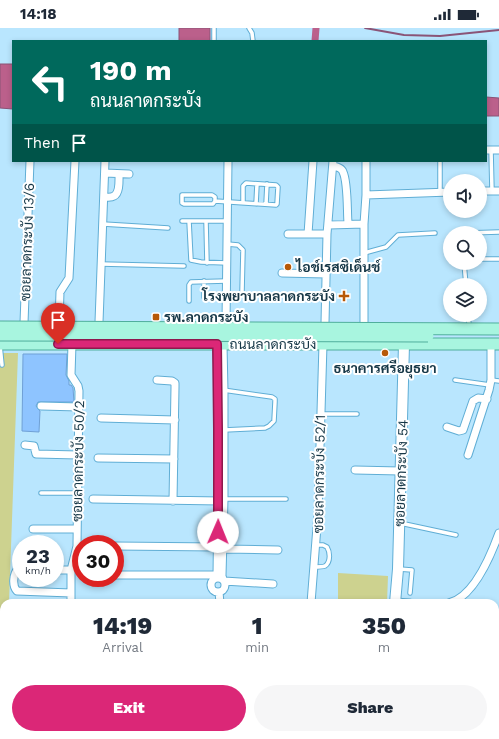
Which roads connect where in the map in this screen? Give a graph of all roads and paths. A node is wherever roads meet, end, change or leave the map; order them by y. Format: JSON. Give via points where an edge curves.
{"nodes":[{"id":1,"x":214,"y":28,"type":"edge"},
{"id":2,"x":249,"y":28,"type":"edge"},
{"id":3,"x":214,"y":40,"type":"edge"},
{"id":4,"x":253,"y":40,"type":"edge"},
{"id":5,"x":489,"y":150,"type":"edge"},
{"id":6,"x":499,"y":150,"type":"edge"},
{"id":7,"x":30,"y":162,"type":"edge"},
{"id":8,"x":75,"y":162,"type":"edge"},
{"id":9,"x":105,"y":162,"type":"edge"},
{"id":10,"x":228,"y":162,"type":"edge"},
{"id":11,"x":313,"y":162,"type":"edge"},
{"id":12,"x":366,"y":162,"type":"edge"},
{"id":13,"x":440,"y":162,"type":"edge"},
{"id":14,"x":333,"y":163,"type":"edge"},
{"id":15,"x":105,"y":173,"type":"junction"},
{"id":16,"x":120,"y":174,"type":"junction"},
{"id":17,"x":129,"y":174,"type":"dead end"},
{"id":18,"x":257,"y":184,"type":"junction"},
{"id":19,"x":267,"y":184,"type":"junction"},
{"id":20,"x":496,"y":191,"type":"edge"},
{"id":21,"x":440,"y":192,"type":"joint"},
{"id":22,"x":366,"y":195,"type":"junction"},
{"id":23,"x":104,"y":197,"type":"junction"},
{"id":24,"x":215,"y":201,"type":"junction"},
{"id":25,"x":228,"y":203,"type":"junction"},
{"id":26,"x":243,"y":203,"type":"junction"},
{"id":27,"x":256,"y":204,"type":"junction"},
{"id":28,"x":266,"y":204,"type":"junction"},
{"id":29,"x":206,"y":221,"type":"junction"},
{"id":30,"x":228,"y":221,"type":"junction"},
{"id":31,"x":182,"y":222,"type":"dead end"},
{"id":32,"x":189,"y":222,"type":"junction"},
{"id":33,"x":348,"y":223,"type":"junction"},
{"id":34,"x":102,"y":224,"type":"junction"},
{"id":35,"x":364,"y":224,"type":"junction"},
{"id":36,"x":329,"y":225,"type":"junction"},
{"id":37,"x":168,"y":228,"type":"dead end"},
{"id":38,"x":487,"y":232,"type":"edge"},
{"id":39,"x":499,"y":232,"type":"edge"},
{"id":40,"x":436,"y":233,"type":"dead end"},
{"id":41,"x":288,"y":234,"type":"dead end"},
{"id":42,"x":308,"y":234,"type":"junction"},
{"id":43,"x":328,"y":234,"type":"junction"},
{"id":44,"x":227,"y":244,"type":"junction"},
{"id":45,"x":364,"y":253,"type":"junction"},
{"id":46,"x":487,"y":259,"type":"edge"},
{"id":47,"x":499,"y":259,"type":"edge"},
{"id":48,"x":207,"y":262,"type":"junction"},
{"id":49,"x":227,"y":263,"type":"junction"},
{"id":50,"x":101,"y":264,"type":"junction"},
{"id":51,"x":184,"y":266,"type":"dead end"},
{"id":52,"x":364,"y":268,"type":"junction"},
{"id":53,"x":326,"y":271,"type":"junction"},
{"id":54,"x":282,"y":273,"type":"dead end"},
{"id":55,"x":204,"y":281,"type":"junction"},
{"id":56,"x":226,"y":281,"type":"junction"},
{"id":57,"x":226,"y":296,"type":"junction"},
{"id":58,"x":204,"y":297,"type":"dead end"},
{"id":59,"x":189,"y":301,"type":"dead end"},
{"id":60,"x":443,"y":321,"type":"edge"},
{"id":61,"x":0,"y":322,"type":"edge"},
{"id":62,"x":24,"y":322,"type":"junction"},
{"id":63,"x":59,"y":322,"type":"junction"},
{"id":64,"x":99,"y":322,"type":"junction"},
{"id":65,"x":487,"y":322,"type":"edge"},
{"id":66,"x":226,"y":323,"type":"junction"},
{"id":67,"x":325,"y":323,"type":"junction"},
{"id":68,"x":364,"y":323,"type":"junction"},
{"id":69,"x":404,"y":324,"type":"junction"},
{"id":70,"x":499,"y":324,"type":"edge"},
{"id":71,"x":0,"y":327,"type":"edge"},
{"id":72,"x":499,"y":329,"type":"edge"},
{"id":73,"x":0,"y":335,"type":"edge"},
{"id":74,"x":496,"y":341,"type":"edge"},
{"id":75,"x":0,"y":344,"type":"edge"},
{"id":76,"x":72,"y":344,"type":"junction"},
{"id":77,"x":220,"y":344,"type":"junction"},
{"id":78,"x":323,"y":344,"type":"junction"},
{"id":79,"x":404,"y":344,"type":"junction"},
{"id":80,"x":2,"y":366,"type":"dead end"},
{"id":81,"x":157,"y":380,"type":"dead end"},
{"id":82,"x":455,"y":380,"type":"dead end"},
{"id":83,"x":499,"y":380,"type":"edge"},
{"id":84,"x":490,"y":382,"type":"junction"},
{"id":85,"x":221,"y":390,"type":"junction"},
{"id":86,"x":487,"y":399,"type":"junction"},
{"id":87,"x":41,"y":406,"type":"dead end"},
{"id":88,"x":79,"y":407,"type":"junction"},
{"id":89,"x":320,"y":414,"type":"junction"},
{"id":90,"x":357,"y":414,"type":"dead end"},
{"id":91,"x":101,"y":418,"type":"dead end"},
{"id":92,"x":175,"y":420,"type":"junction"},
{"id":93,"x":447,"y":427,"type":"dead end"},
{"id":94,"x":221,"y":429,"type":"junction"},
{"id":95,"x":25,"y":445,"type":"dead end"},
{"id":96,"x":78,"y":455,"type":"junction"},
{"id":97,"x":468,"y":455,"type":"dead end"},
{"id":98,"x":98,"y":458,"type":"dead end"},
{"id":99,"x":174,"y":459,"type":"junction"},
{"id":100,"x":356,"y":470,"type":"dead end"},
{"id":101,"x":400,"y":471,"type":"junction"},
{"id":102,"x":41,"y":493,"type":"dead end"},
{"id":103,"x":78,"y":493,"type":"junction"},
{"id":104,"x":93,"y":499,"type":"dead end"},
{"id":105,"x":286,"y":499,"type":"dead end"},
{"id":106,"x":221,"y":500,"type":"junction"},
{"id":107,"x":173,"y":501,"type":"junction"},
{"id":108,"x":399,"y":523,"type":"junction"},
{"id":109,"x":33,"y":529,"type":"dead end"},
{"id":110,"x":77,"y":529,"type":"junction"},
{"id":111,"x":499,"y":533,"type":"edge"},
{"id":112,"x":78,"y":535,"type":"edge"},
{"id":113,"x":456,"y":535,"type":"dead end"},
{"id":114,"x":317,"y":545,"type":"junction"},
{"id":115,"x":124,"y":546,"type":"edge"},
{"id":116,"x":220,"y":548,"type":"junction"},
{"id":117,"x":278,"y":550,"type":"dead end"},
{"id":118,"x":72,"y":567,"type":"edge"},
{"id":119,"x":315,"y":568,"type":"junction"},
{"id":120,"x":398,"y":569,"type":"junction"},
{"id":121,"x":64,"y":570,"type":"edge"},
{"id":122,"x":71,"y":570,"type":"junction"},
{"id":123,"x":124,"y":575,"type":"edge"},
{"id":124,"x":219,"y":579,"type":"junction"},
{"id":125,"x":273,"y":584,"type":"dead end"},
{"id":126,"x":15,"y":587,"type":"edge"},
{"id":127,"x":219,"y":592,"type":"junction"},
{"id":128,"x":71,"y":593,"type":"junction"},
{"id":129,"x":410,"y":593,"type":"dead end"},
{"id":130,"x":71,"y":599,"type":"edge"},
{"id":131,"x":220,"y":599,"type":"edge"},
{"id":132,"x":311,"y":599,"type":"edge"},
{"id":133,"x":395,"y":599,"type":"edge"},
{"id":134,"x":459,"y":599,"type":"edge"}],
"edges":[{"from":1,"to":3,"type":"lane"},
{"from":2,"to":4,"type":"lane"},
{"from":5,"to":6,"type":"street"},
{"from":5,"to":20,"type":"lane"},
{"from":7,"to":62,"type":"street","name":"ซอยลาดกระบัง 13/6"},
{"from":8,"to":63,"type":"street","via":[[69,278],[60,292]]},
{"from":9,"to":15,"type":"street"},
{"from":10,"to":25,"type":"street"},
{"from":11,"to":42,"type":"street"},
{"from":12,"to":22,"type":"street"},
{"from":13,"to":21,"type":"lane"},
{"from":14,"to":33,"type":"street","via":[[344,172]]},
{"from":14,"to":36,"type":"street"},
{"from":15,"to":16,"type":"street"},
{"from":15,"to":23,"type":"street"},
{"from":16,"to":17,"type":"street"},
{"from":16,"to":23,"type":"street","via":[[116,195]]},
{"from":18,"to":19,"type":"lane"},
{"from":18,"to":26,"type":"lane","via":[[244,184]]},
{"from":18,"to":27,"type":"lane"},
{"from":19,"to":28,"type":"lane"},
{"from":19,"to":28,"type":"lane","via":[[278,187],[277,204]]},
{"from":21,"to":22,"type":"street"},
{"from":22,"to":35,"type":"street"},
{"from":23,"to":34,"type":"street"},
{"from":24,"to":24,"type":"lane","via":[[212,195],[182,195],[184,204],[213,204]]},
{"from":24,"to":25,"type":"lane"},
{"from":25,"to":26,"type":"lane"},
{"from":25,"to":30,"type":"street"},
{"from":26,"to":27,"type":"lane"},
{"from":27,"to":28,"type":"lane"},
{"from":29,"to":30,"type":"lane"},
{"from":29,"to":32,"type":"lane"},
{"from":29,"to":48,"type":"lane"},
{"from":30,"to":44,"type":"street"},
{"from":31,"to":32,"type":"lane"},
{"from":32,"to":48,"type":"lane","via":[[191,260]]},
{"from":33,"to":35,"type":"street"},
{"from":33,"to":36,"type":"street"},
{"from":34,"to":37,"type":"lane"},
{"from":34,"to":50,"type":"street"},
{"from":35,"to":45,"type":"street"},
{"from":36,"to":43,"type":"street"},
{"from":38,"to":39,"type":"lane"},
{"from":40,"to":45,"type":"lane","via":[[398,235],[386,247]]},
{"from":41,"to":42,"type":"street"},
{"from":42,"to":43,"type":"street"},
{"from":43,"to":53,"type":"street"},
{"from":44,"to":49,"type":"street"},
{"from":44,"to":57,"type":"lane","via":[[238,245],[243,250],[242,292],[237,296]]},
{"from":45,"to":52,"type":"street"},
{"from":46,"to":47,"type":"lane"},
{"from":48,"to":49,"type":"lane"},
{"from":49,"to":56,"type":"street"},
{"from":50,"to":51,"type":"lane"},
{"from":50,"to":64,"type":"street"},
{"from":52,"to":53,"type":"street"},
{"from":52,"to":68,"type":"street"},
{"from":53,"to":54,"type":"street"},
{"from":53,"to":67,"type":"street"},
{"from":55,"to":56,"type":"lane"},
{"from":55,"to":58,"type":"lane"},
{"from":55,"to":59,"type":"lane","via":[[191,282]]},
{"from":56,"to":57,"type":"street"},
{"from":57,"to":66,"type":"street"},
{"from":60,"to":69,"type":"main road","name":"ถนนลาดกระบัง"},
{"from":61,"to":62,"type":"main road","name":"ถนนลาดกระบัง"},
{"from":62,"to":63,"type":"main road","name":"ถนนลาดกระบัง"},
{"from":63,"to":64,"type":"main road","name":"ถนนลาดกระบัง"},
{"from":64,"to":66,"type":"main road","name":"ถนนลาดกระบัง"},
{"from":65,"to":70,"type":"main road","name":"ถนนลาดกระบัง"},
{"from":66,"to":67,"type":"main road","name":"ถนนลาดกระบัง"},
{"from":67,"to":68,"type":"main road","name":"ถนนลาดกระบัง"},
{"from":68,"to":69,"type":"main road","name":"ถนนลาดกระบัง"},
{"from":69,"to":79,"type":"main road"},
{"from":71,"to":72,"type":"main road","bridge":true},
{"from":73,"to":74,"type":"main road","bridge":true},
{"from":74,"to":79,"type":"main road","name":"ถนนลาดกระบัง"},
{"from":74,"to":84,"type":"street"},
{"from":75,"to":76,"type":"main road","name":"ถนนลาดกระบัง"},
{"from":75,"to":80,"type":"lane"},
{"from":76,"to":77,"type":"main road","name":"ถนนลาดกระบัง"},
{"from":76,"to":88,"type":"street","name":"ซอยลาดกระบัง 50/2","via":[[71,375],[79,389]]},
{"from":77,"to":78,"type":"main road","name":"ถนนลาดกระบัง"},
{"from":77,"to":85,"type":"street"},
{"from":78,"to":79,"type":"main road","name":"ถนนลาดกระบัง"},
{"from":78,"to":89,"type":"street","name":"ซอยลาดกระบัง 52/1"},
{"from":79,"to":101,"type":"main road","name":"ซอยลาดกระบัง 54"},
{"from":81,"to":92,"type":"street","via":[[170,380],[175,384]]},
{"from":82,"to":84,"type":"lane"},
{"from":83,"to":84,"type":"lane"},
{"from":84,"to":86,"type":"street"},
{"from":85,"to":94,"type":"street"},
{"from":85,"to":94,"type":"lane","via":[[275,399],[274,421],[269,426]]},
{"from":86,"to":93,"type":"street","via":[[478,398],[473,401],[461,431]]},
{"from":86,"to":97,"type":"street"},
{"from":87,"to":88,"type":"street"},
{"from":88,"to":96,"type":"street","name":"ซอยลาดกระบัง 50/2"},
{"from":89,"to":90,"type":"lane"},
{"from":89,"to":114,"type":"street","name":"ซอยลาดกระบัง 52/1"},
{"from":91,"to":92,"type":"street"},
{"from":92,"to":99,"type":"street"},
{"from":94,"to":106,"type":"street"},
{"from":95,"to":96,"type":"street","via":[[34,446],[36,454]]},
{"from":96,"to":103,"type":"street","name":"ซอยลาดกระบัง 50/2"},
{"from":98,"to":99,"type":"street"},
{"from":99,"to":107,"type":"street"},
{"from":100,"to":101,"type":"street"},
{"from":101,"to":108,"type":"main road","name":"ซอยลาดกระบัง 54"},
{"from":102,"to":103,"type":"lane"},
{"from":103,"to":110,"type":"street","name":"ซอยลาดกระบัง 50/2"},
{"from":104,"to":107,"type":"street"},
{"from":105,"to":106,"type":"lane"},
{"from":106,"to":107,"type":"street"},
{"from":106,"to":116,"type":"street"},
{"from":108,"to":113,"type":"lane"},
{"from":108,"to":120,"type":"main road","name":"ซอยลาดกระบัง 54"},
{"from":109,"to":110,"type":"street"},
{"from":110,"to":112,"type":"street","name":"ซอยลาดกระบัง 50/2"},
{"from":111,"to":134,"type":"street","via":[[482,570]]},
{"from":114,"to":119,"type":"street","name":"ซอยลาดกระบัง 52/1"},
{"from":114,"to":119,"type":"lane","via":[[326,547],[330,556],[327,564]]},
{"from":115,"to":116,"type":"street"},
{"from":116,"to":117,"type":"street"},
{"from":116,"to":124,"type":"street"},
{"from":118,"to":122,"type":"street","name":"ซอยลาดกระบัง 50/2"},
{"from":119,"to":132,"type":"street","name":"ซอยลาดกระบัง 52/1"},
{"from":120,"to":129,"type":"lane","via":[[412,570]]},
{"from":120,"to":133,"type":"main road","name":"ซอยลาดกระบัง 54"},
{"from":121,"to":122,"type":"street"},
{"from":122,"to":128,"type":"street","name":"ซอยลาดกระบัง 50/2"},
{"from":123,"to":124,"type":"street"},
{"from":124,"to":125,"type":"street"},
{"from":124,"to":127,"type":"street","via":[[225,587]]},
{"from":124,"to":127,"type":"street","via":[[212,581],[211,587]]},
{"from":126,"to":128,"type":"street","via":[[17,591]]},
{"from":127,"to":131,"type":"street"},
{"from":128,"to":130,"type":"street","name":"ซอยลาดกระบัง 50/2"}]}
